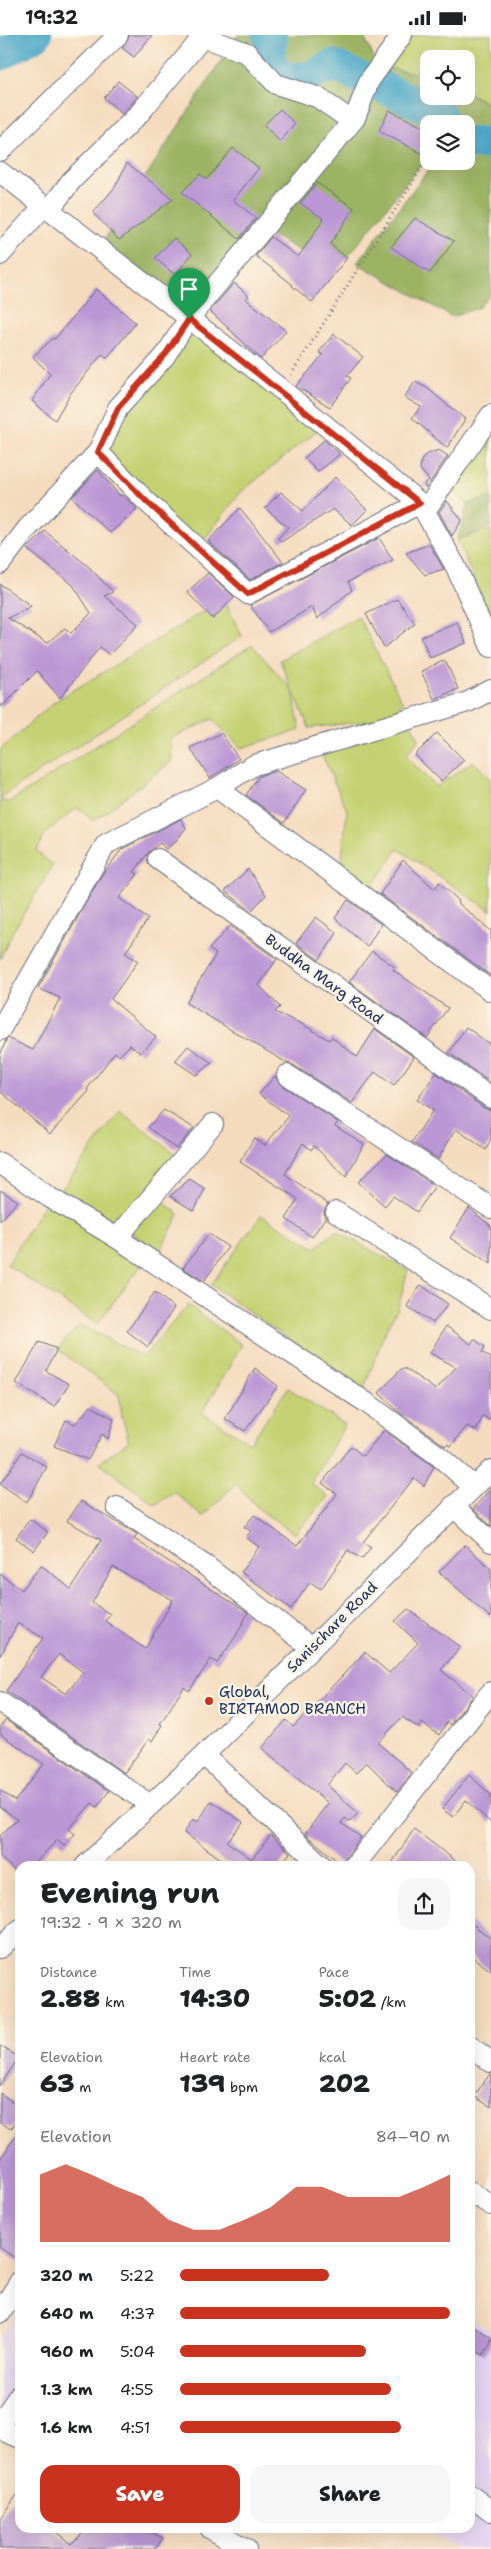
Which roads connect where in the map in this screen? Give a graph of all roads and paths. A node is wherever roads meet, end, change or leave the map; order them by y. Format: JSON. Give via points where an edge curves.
{"nodes":[{"id":1,"x":118,"y":35,"type":"edge"},
{"id":2,"x":402,"y":35,"type":"edge"},
{"id":3,"x":200,"y":36,"type":"edge"},
{"id":4,"x":352,"y":121,"type":"junction"},
{"id":5,"x":0,"y":151,"type":"edge"},
{"id":6,"x":420,"y":170,"type":"edge"},
{"id":7,"x":0,"y":172,"type":"edge"},
{"id":8,"x":46,"y":208,"type":"junction"},
{"id":9,"x":0,"y":255,"type":"edge"},
{"id":10,"x":189,"y":319,"type":"junction"},
{"id":11,"x":282,"y":390,"type":"junction"},
{"id":12,"x":491,"y":415,"type":"edge"},
{"id":13,"x":98,"y":452,"type":"junction"},
{"id":14,"x":422,"y":507,"type":"junction"},
{"id":15,"x":0,"y":564,"type":"edge"},
{"id":16,"x":491,"y":647,"type":"edge"},
{"id":17,"x":491,"y":690,"type":"edge"},
{"id":18,"x":217,"y":788,"type":"junction"},
{"id":19,"x":158,"y":859,"type":"dead end"},
{"id":20,"x":491,"y":991,"type":"edge"},
{"id":21,"x":0,"y":1030,"type":"edge"},
{"id":22,"x":288,"y":1075,"type":"dead end"},
{"id":23,"x":491,"y":1098,"type":"edge"},
{"id":24,"x":213,"y":1124,"type":"dead end"},
{"id":25,"x":0,"y":1163,"type":"edge"},
{"id":26,"x":491,"y":1209,"type":"edge"},
{"id":27,"x":336,"y":1212,"type":"dead end"},
{"id":28,"x":118,"y":1238,"type":"junction"},
{"id":29,"x":491,"y":1309,"type":"edge"},
{"id":30,"x":491,"y":1470,"type":"edge"},
{"id":31,"x":474,"y":1487,"type":"junction"},
{"id":32,"x":453,"y":1506,"type":"junction"},
{"id":33,"x":117,"y":1507,"type":"dead end"},
{"id":34,"x":491,"y":1542,"type":"edge"},
{"id":35,"x":312,"y":1648,"type":"junction"},
{"id":36,"x":491,"y":1692,"type":"edge"},
{"id":37,"x":0,"y":1702,"type":"edge"},
{"id":38,"x":204,"y":1755,"type":"junction"},
{"id":39,"x":149,"y":1804,"type":"junction"},
{"id":40,"x":90,"y":1861,"type":"edge"},
{"id":41,"x":317,"y":1861,"type":"edge"},
{"id":42,"x":358,"y":1861,"type":"edge"},
{"id":43,"x":15,"y":1934,"type":"edge"},
{"id":44,"x":0,"y":1948,"type":"edge"},
{"id":45,"x":475,"y":2050,"type":"edge"},
{"id":46,"x":491,"y":2062,"type":"edge"},
{"id":47,"x":475,"y":2195,"type":"edge"},
{"id":48,"x":491,"y":2205,"type":"edge"},
{"id":49,"x":15,"y":2289,"type":"edge"},
{"id":50,"x":0,"y":2313,"type":"edge"},
{"id":51,"x":15,"y":2401,"type":"edge"},
{"id":52,"x":0,"y":2423,"type":"edge"},
{"id":53,"x":0,"y":2429,"type":"edge"},
{"id":54,"x":15,"y":2436,"type":"edge"},
{"id":55,"x":218,"y":2533,"type":"edge"},
{"id":56,"x":246,"y":2549,"type":"edge"}],
"edges":[{"from":1,"to":5,"type":"street"},
{"from":2,"to":4,"type":"street","via":[[368,81]]},
{"from":3,"to":4,"type":"street","via":[[247,53],[276,85],[317,97]]},
{"from":3,"to":8,"type":"street","via":[[138,115]]},
{"from":4,"to":10,"type":"street"},
{"from":6,"to":11,"type":"path"},
{"from":7,"to":8,"type":"street"},
{"from":8,"to":9,"type":"street"},
{"from":8,"to":10,"type":"street"},
{"from":10,"to":11,"type":"street"},
{"from":10,"to":13,"type":"street","via":[[165,355],[118,408]]},
{"from":11,"to":14,"type":"street"},
{"from":12,"to":14,"type":"street"},
{"from":13,"to":14,"type":"street","via":[[146,501],[248,594]]},
{"from":13,"to":15,"type":"street","via":[[27,529]]},
{"from":14,"to":16,"type":"street","via":[[456,567]]},
{"from":17,"to":18,"type":"street","via":[[468,702],[254,765]]},
{"from":18,"to":20,"type":"street"},
{"from":18,"to":21,"type":"street","via":[[106,845]]},
{"from":19,"to":23,"type":"street","name":"Buddha Marg Road"},
{"from":22,"to":26,"type":"street"},
{"from":24,"to":28,"type":"street"},
{"from":25,"to":28,"type":"street"},
{"from":27,"to":29,"type":"street"},
{"from":28,"to":31,"type":"street","via":[[366,1403],[440,1457]]},
{"from":30,"to":31,"type":"street","name":"Sanischare Road"},
{"from":31,"to":32,"type":"street","name":"Sanischare Road"},
{"from":32,"to":34,"type":"street"},
{"from":32,"to":35,"type":"street","name":"Sanischare Road"},
{"from":33,"to":35,"type":"street","via":[[206,1566]]},
{"from":35,"to":38,"type":"street","name":"Sanischare Road"},
{"from":36,"to":42,"type":"street"},
{"from":37,"to":39,"type":"street"},
{"from":38,"to":39,"type":"street","name":"Sanischare Road"},
{"from":38,"to":41,"type":"street"},
{"from":39,"to":40,"type":"street","name":"Sanischare Road"},
{"from":43,"to":44,"type":"street"},
{"from":45,"to":46,"type":"street"},
{"from":47,"to":48,"type":"street"},
{"from":49,"to":50,"type":"street"},
{"from":51,"to":52,"type":"street"},
{"from":53,"to":54,"type":"street"},
{"from":55,"to":56,"type":"street"}]}
